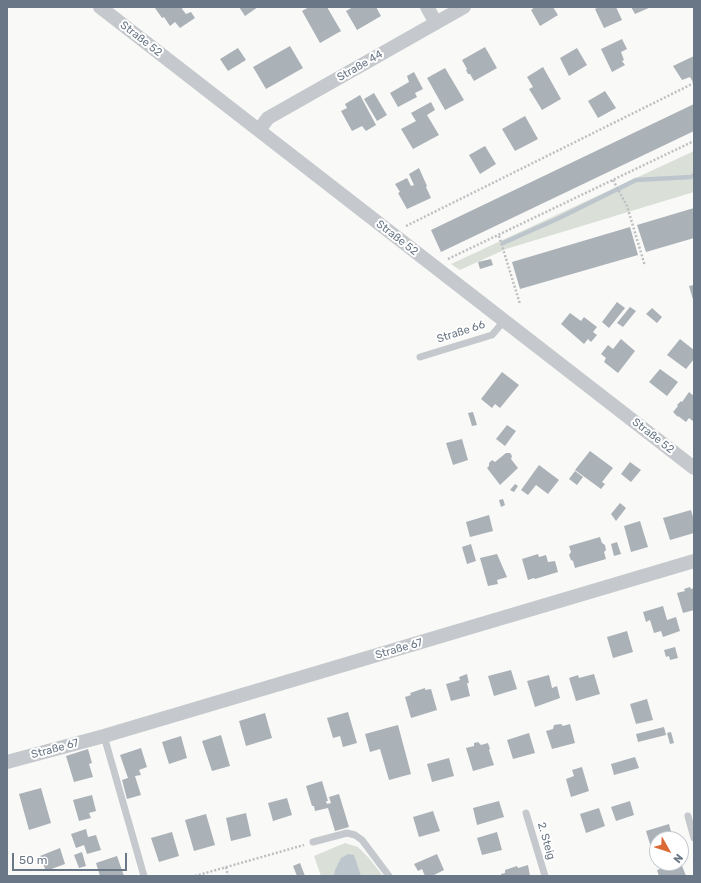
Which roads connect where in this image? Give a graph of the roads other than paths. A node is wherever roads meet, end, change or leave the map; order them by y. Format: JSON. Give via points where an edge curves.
{"nodes":[{"id":1,"x":100,"y":7,"type":"edge"},
{"id":2,"x":427,"y":7,"type":"edge"},
{"id":3,"x":464,"y":7,"type":"edge"},
{"id":4,"x":436,"y":23,"type":"junction"},
{"id":5,"x":259,"y":130,"type":"junction"},
{"id":6,"x":504,"y":321,"type":"junction"},
{"id":7,"x":420,"y":357,"type":"dead end"},
{"id":8,"x":694,"y":468,"type":"edge"},
{"id":9,"x":694,"y":561,"type":"edge"},
{"id":10,"x":104,"y":736,"type":"junction"},
{"id":11,"x":7,"y":762,"type":"edge"},
{"id":12,"x":526,"y":813,"type":"dead end"},
{"id":13,"x":688,"y":816,"type":"dead end"},
{"id":14,"x":694,"y":838,"type":"edge"},
{"id":15,"x":313,"y":842,"type":"road end"},
{"id":16,"x":144,"y":876,"type":"edge"},
{"id":17,"x":390,"y":876,"type":"edge"},
{"id":18,"x":545,"y":876,"type":"edge"}],
"edges":[{"from":1,"to":5,"type":"street","name":"Straße 52"},
{"from":2,"to":4,"type":"street"},
{"from":3,"to":4,"type":"street","name":"Straße 44"},
{"from":4,"to":5,"type":"street","name":"Straße 44","via":[[268,118]]},
{"from":5,"to":6,"type":"street","name":"Straße 52"},
{"from":6,"to":7,"type":"lane","name":"Straße 66","via":[[492,335]]},
{"from":6,"to":8,"type":"street","name":"Straße 52"},
{"from":9,"to":10,"type":"street","name":"Straße 67"},
{"from":10,"to":11,"type":"street","name":"Straße 67"},
{"from":10,"to":16,"type":"lane"},
{"from":12,"to":18,"type":"lane","name":"2. Steig"},
{"from":13,"to":14,"type":"lane"},
{"from":15,"to":17,"type":"lane","via":[[347,833],[355,835],[362,840]]}]}
